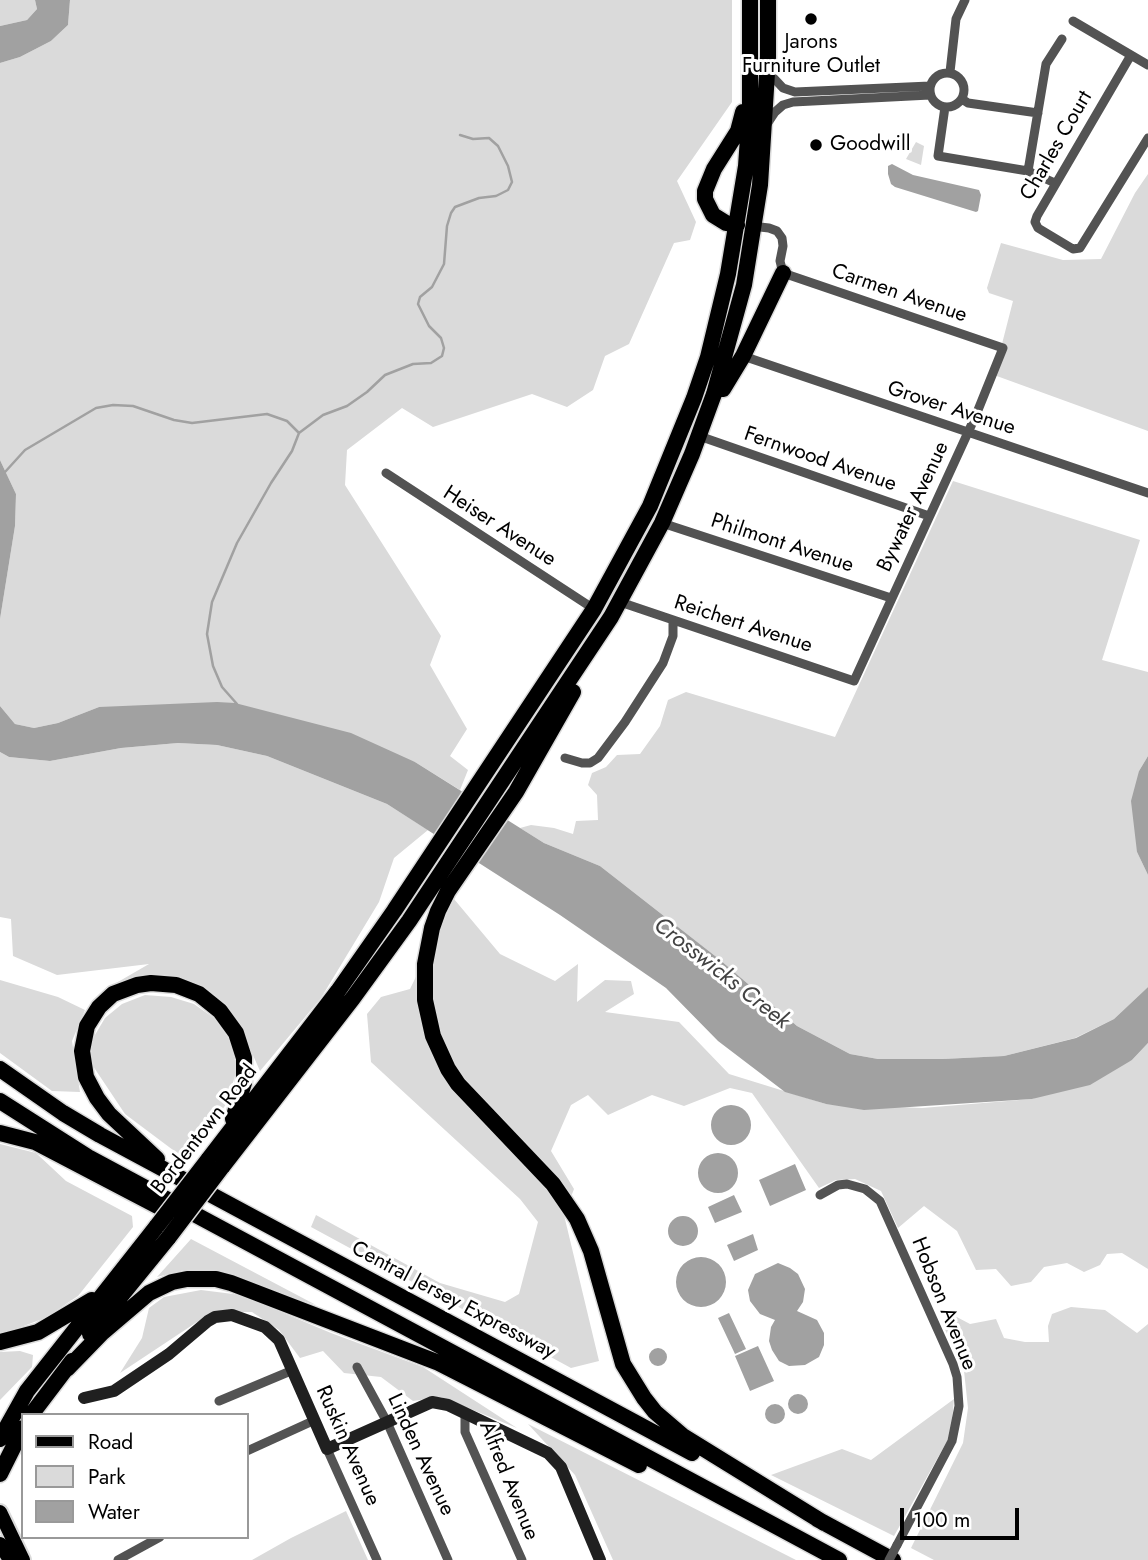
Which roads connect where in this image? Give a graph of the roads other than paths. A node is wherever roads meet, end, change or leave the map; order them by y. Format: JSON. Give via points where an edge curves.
{"nodes":[{"id":1,"x":745,"y":0,"type":"edge"},
{"id":2,"x":750,"y":0,"type":"edge"},
{"id":3,"x":768,"y":0,"type":"edge"},
{"id":4,"x":965,"y":0,"type":"edge"},
{"id":5,"x":1073,"y":20,"type":"dead end"},
{"id":6,"x":750,"y":34,"type":"junction"},
{"id":7,"x":1062,"y":39,"type":"dead end"},
{"id":8,"x":1131,"y":55,"type":"junction"},
{"id":9,"x":1148,"y":65,"type":"edge"},
{"id":10,"x":768,"y":71,"type":"junction"},
{"id":11,"x":950,"y":72,"type":"junction"},
{"id":12,"x":751,"y":79,"type":"junction"},
{"id":13,"x":930,"y":90,"type":"junction"},
{"id":14,"x":962,"y":99,"type":"junction"},
{"id":15,"x":945,"y":107,"type":"junction"},
{"id":16,"x":1038,"y":113,"type":"junction"},
{"id":17,"x":765,"y":129,"type":"junction"},
{"id":18,"x":1148,"y":138,"type":"edge"},
{"id":19,"x":1028,"y":171,"type":"junction"},
{"id":20,"x":1055,"y":183,"type":"junction"},
{"id":21,"x":737,"y":225,"type":"junction"},
{"id":22,"x":755,"y":226,"type":"junction"},
{"id":23,"x":783,"y":273,"type":"junction"},
{"id":24,"x":1003,"y":348,"type":"joint"},
{"id":25,"x":743,"y":356,"type":"junction"},
{"id":26,"x":707,"y":415,"type":"junction"},
{"id":27,"x":967,"y":433,"type":"junction"},
{"id":28,"x":699,"y":436,"type":"junction"},
{"id":29,"x":386,"y":473,"type":"dead end"},
{"id":30,"x":1148,"y":494,"type":"edge"},
{"id":31,"x":929,"y":516,"type":"junction"},
{"id":32,"x":662,"y":523,"type":"junction"},
{"id":33,"x":891,"y":598,"type":"junction"},
{"id":34,"x":620,"y":602,"type":"junction"},
{"id":35,"x":594,"y":609,"type":"junction"},
{"id":36,"x":673,"y":621,"type":"junction"},
{"id":37,"x":854,"y":681,"type":"joint"},
{"id":38,"x":565,"y":758,"type":"dead end"},
{"id":39,"x":509,"y":788,"type":"junction"},
{"id":40,"x":0,"y":1069,"type":"edge"},
{"id":41,"x":0,"y":1101,"type":"edge"},
{"id":42,"x":0,"y":1133,"type":"edge"},
{"id":43,"x":227,"y":1135,"type":"junction"},
{"id":44,"x":215,"y":1164,"type":"junction"},
{"id":45,"x":180,"y":1179,"type":"junction"},
{"id":46,"x":820,"y":1195,"type":"dead end"},
{"id":47,"x":163,"y":1232,"type":"junction"},
{"id":48,"x":106,"y":1290,"type":"junction"},
{"id":49,"x":379,"y":1313,"type":"junction"},
{"id":50,"x":0,"y":1342,"type":"edge"},
{"id":51,"x":358,"y":1367,"type":"dead end"},
{"id":52,"x":67,"y":1369,"type":"junction"},
{"id":53,"x":293,"y":1370,"type":"junction"},
{"id":54,"x":84,"y":1398,"type":"dead end"},
{"id":55,"x":219,"y":1401,"type":"dead end"},
{"id":56,"x":33,"y":1413,"type":"edge"},
{"id":57,"x":465,"y":1414,"type":"junction"},
{"id":58,"x":315,"y":1420,"type":"junction"},
{"id":59,"x":387,"y":1422,"type":"junction"},
{"id":60,"x":21,"y":1432,"type":"edge"},
{"id":61,"x":0,"y":1439,"type":"edge"},
{"id":62,"x":327,"y":1449,"type":"junction"},
{"id":63,"x":248,"y":1451,"type":"edge"},
{"id":64,"x":0,"y":1474,"type":"edge"},
{"id":65,"x":0,"y":1512,"type":"edge"},
{"id":66,"x":824,"y":1523,"type":"junction"},
{"id":67,"x":774,"y":1525,"type":"junction"},
{"id":68,"x":156,"y":1539,"type":"edge"},
{"id":69,"x":0,"y":1544,"type":"edge"},
{"id":70,"x":893,"y":1555,"type":"edge"},
{"id":71,"x":9,"y":1560,"type":"edge"},
{"id":72,"x":23,"y":1560,"type":"edge"},
{"id":73,"x":118,"y":1560,"type":"edge"},
{"id":74,"x":377,"y":1560,"type":"edge"},
{"id":75,"x":448,"y":1560,"type":"edge"},
{"id":76,"x":522,"y":1560,"type":"edge"},
{"id":77,"x":600,"y":1560,"type":"edge"},
{"id":78,"x":839,"y":1560,"type":"edge"}],
"edges":[{"from":1,"to":6,"type":"highway"},
{"from":2,"to":6,"type":"highway"},
{"from":3,"to":10,"type":"highway"},
{"from":4,"to":11,"type":"street","via":[[956,19]]},
{"from":5,"to":8,"type":"street"},
{"from":6,"to":12,"type":"highway"},
{"from":7,"to":16,"type":"street","via":[[1046,64]]},
{"from":8,"to":9,"type":"street"},
{"from":8,"to":20,"type":"street","name":"Charles Court"},
{"from":10,"to":13,"type":"street","via":[[783,88],[794,92]]},
{"from":10,"to":17,"type":"highway"},
{"from":11,"to":13,"type":"street","via":[[938,74]]},
{"from":11,"to":14,"type":"street","via":[[963,83]]},
{"from":12,"to":21,"type":"highway","name":"Bordentown Road"},
{"from":12,"to":21,"type":"highway","via":[[738,131],[705,191],[713,215]]},
{"from":13,"to":15,"type":"street","via":[[936,104]]},
{"from":13,"to":17,"type":"street","via":[[793,102],[775,112]]},
{"from":14,"to":15,"type":"street"},
{"from":14,"to":16,"type":"street"},
{"from":15,"to":19,"type":"street","via":[[938,156]]},
{"from":16,"to":19,"type":"street"},
{"from":17,"to":22,"type":"highway"},
{"from":18,"to":20,"type":"street","name":"Charles Court","via":[[1076,250],[1036,225]]},
{"from":19,"to":20,"type":"street"},
{"from":21,"to":22,"type":"street"},
{"from":21,"to":35,"type":"highway","name":"Bordentown Road","via":[[718,320],[687,420],[642,523]]},
{"from":22,"to":23,"type":"street","via":[[777,231],[782,238]]},
{"from":22,"to":26,"type":"highway","via":[[731,339]]},
{"from":23,"to":24,"type":"street","name":"Carmen Avenue"},
{"from":23,"to":25,"type":"highway"},
{"from":24,"to":27,"type":"street","name":"Bywater Avenue"},
{"from":25,"to":26,"type":"highway"},
{"from":25,"to":27,"type":"street","name":"Grover Avenue"},
{"from":26,"to":28,"type":"highway"},
{"from":27,"to":30,"type":"street","name":"Grover Avenue"},
{"from":27,"to":31,"type":"street","name":"Bywater Avenue"},
{"from":28,"to":31,"type":"street","name":"Fernwood Avenue"},
{"from":28,"to":32,"type":"highway"},
{"from":29,"to":35,"type":"street","name":"Heiser Avenue"},
{"from":31,"to":33,"type":"street","name":"Bywater Avenue"},
{"from":32,"to":33,"type":"street","name":"Philmont Avenue"},
{"from":32,"to":34,"type":"highway"},
{"from":33,"to":37,"type":"street","name":"Bywater Avenue"},
{"from":34,"to":36,"type":"street","name":"Reichert Avenue"},
{"from":34,"to":39,"type":"highway"},
{"from":35,"to":43,"type":"highway","name":"Bordentown Road","via":[[338,991]]},
{"from":36,"to":37,"type":"street","name":"Reichert Avenue"},
{"from":36,"to":38,"type":"street","via":[[665,658],[612,741],[590,763]]},
{"from":39,"to":44,"type":"highway","name":"Bordentown Road","via":[[455,853],[353,998]]},
{"from":39,"to":66,"type":"highway","via":[[448,891],[432,928],[425,1000],[433,1036],[458,1084],[553,1184],[577,1219],[591,1251],[623,1364],[643,1398],[683,1436]]},
{"from":40,"to":45,"type":"highway","name":"Central Jersey Expressway","via":[[63,1113]]},
{"from":41,"to":49,"type":"highway","via":[[88,1157]]},
{"from":42,"to":49,"type":"highway","via":[[35,1142],[155,1206]]},
{"from":43,"to":44,"type":"highway","name":"Bordentown Road"},
{"from":43,"to":45,"type":"highway","via":[[245,1071],[241,1045],[229,1021],[198,994],[176,985],[137,985],[107,999],[92,1016],[83,1038],[86,1077],[116,1121]]},
{"from":44,"to":47,"type":"highway","name":"Bordentown Road","bridge":true},
{"from":45,"to":66,"type":"highway","name":"Central Jersey Expressway"},
{"from":46,"to":70,"type":"street","name":"Hobson Avenue","via":[[847,1184],[880,1200],[957,1377],[959,1406],[952,1441]]},
{"from":47,"to":48,"type":"highway","name":"Bordentown Road"},
{"from":47,"to":52,"type":"highway","name":"Bordentown Road"},
{"from":48,"to":50,"type":"highway","via":[[38,1332]]},
{"from":48,"to":61,"type":"highway","name":"Bordentown Road","via":[[27,1391]]},
{"from":49,"to":67,"type":"highway"},
{"from":51,"to":59,"type":"street","name":"Linden Avenue"},
{"from":52,"to":56,"type":"highway","name":"Bordentown Road"},
{"from":52,"to":67,"type":"highway","via":[[149,1293],[172,1282],[216,1279],[439,1363],[632,1462]]},
{"from":53,"to":54,"type":"street","name":"Ruskin Avenue","via":[[272,1332],[232,1315],[215,1317],[114,1391]]},
{"from":53,"to":55,"type":"street"},
{"from":53,"to":58,"type":"street","name":"Ruskin Avenue"},
{"from":57,"to":59,"type":"street","via":[[432,1402]]},
{"from":57,"to":76,"type":"street","name":"Alfred Avenue","via":[[465,1432]]},
{"from":57,"to":77,"type":"street","via":[[541,1448],[561,1467]]},
{"from":58,"to":62,"type":"street","name":"Ruskin Avenue"},
{"from":58,"to":63,"type":"street"},
{"from":59,"to":62,"type":"street"},
{"from":59,"to":75,"type":"street","name":"Linden Avenue"},
{"from":60,"to":64,"type":"highway"},
{"from":62,"to":74,"type":"street","name":"Ruskin Avenue"},
{"from":65,"to":72,"type":"main road"},
{"from":66,"to":70,"type":"highway","name":"Central Jersey Expressway"},
{"from":67,"to":78,"type":"highway"},
{"from":68,"to":73,"type":"street"},
{"from":69,"to":71,"type":"main road"}]}
